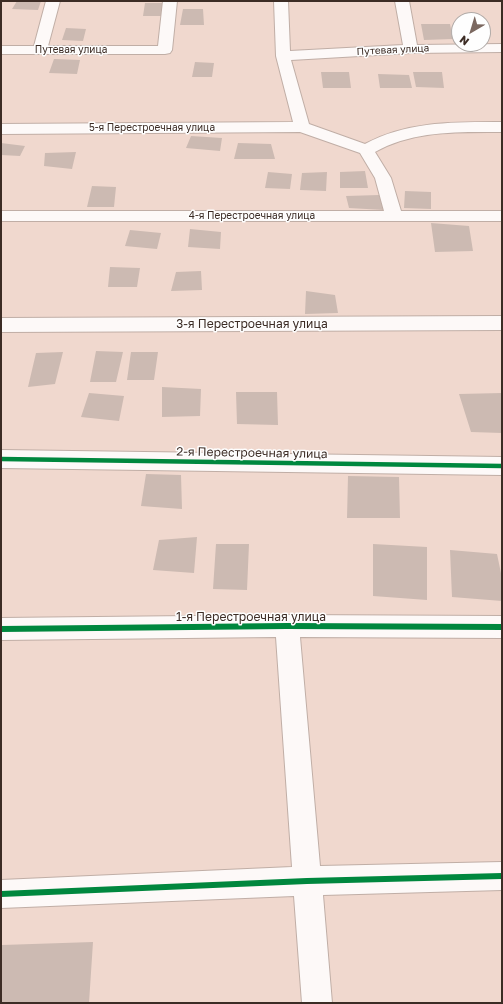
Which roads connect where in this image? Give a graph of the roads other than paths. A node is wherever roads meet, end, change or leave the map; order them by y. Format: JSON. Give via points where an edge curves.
{"nodes":[{"id":1,"x":53,"y":1,"type":"edge"},
{"id":2,"x":170,"y":1,"type":"edge"},
{"id":3,"x":281,"y":1,"type":"edge"},
{"id":4,"x":402,"y":1,"type":"edge"},
{"id":5,"x":502,"y":48,"type":"edge"},
{"id":6,"x":411,"y":49,"type":"junction"},
{"id":7,"x":1,"y":50,"type":"edge"},
{"id":8,"x":40,"y":50,"type":"junction"},
{"id":9,"x":284,"y":56,"type":"junction"},
{"id":10,"x":302,"y":127,"type":"junction"},
{"id":11,"x":502,"y":127,"type":"edge"},
{"id":12,"x":1,"y":129,"type":"edge"},
{"id":13,"x":366,"y":150,"type":"junction"},
{"id":14,"x":1,"y":216,"type":"edge"},
{"id":15,"x":394,"y":216,"type":"junction"},
{"id":16,"x":502,"y":216,"type":"edge"},
{"id":17,"x":502,"y":323,"type":"edge"},
{"id":18,"x":1,"y":325,"type":"edge"},
{"id":19,"x":1,"y":459,"type":"edge"},
{"id":20,"x":502,"y":466,"type":"edge"},
{"id":21,"x":287,"y":626,"type":"junction"},
{"id":22,"x":502,"y":627,"type":"edge"},
{"id":23,"x":1,"y":629,"type":"edge"},
{"id":24,"x":502,"y":876,"type":"edge"},
{"id":25,"x":307,"y":881,"type":"junction"},
{"id":26,"x":1,"y":894,"type":"edge"},
{"id":27,"x":317,"y":1003,"type":"edge"}],
"edges":[{"from":1,"to":8,"type":"street"},
{"from":2,"to":8,"type":"street","name":"Путевая улица","via":[[165,50]]},
{"from":3,"to":9,"type":"street"},
{"from":4,"to":6,"type":"street"},
{"from":5,"to":6,"type":"street","name":"Путевая улица"},
{"from":6,"to":9,"type":"street","name":"Путевая улица"},
{"from":7,"to":8,"type":"street","name":"Путевая улица"},
{"from":9,"to":10,"type":"street"},
{"from":10,"to":12,"type":"street","name":"5-я Перестроечная улица"},
{"from":10,"to":13,"type":"street"},
{"from":11,"to":13,"type":"street","via":[[419,130],[392,136]]},
{"from":13,"to":15,"type":"street","via":[[383,178]]},
{"from":14,"to":15,"type":"street","name":"4-я Перестроечная улица"},
{"from":15,"to":16,"type":"street","name":"4-я Перестроечная улица"},
{"from":17,"to":18,"type":"street","name":"3-я Перестроечная улица"},
{"from":19,"to":20,"type":"street","name":"2-я Перестроечная улица"},
{"from":21,"to":22,"type":"street","name":"1-я Перестроечная улица"},
{"from":21,"to":23,"type":"street","name":"1-я Перестроечная улица"},
{"from":21,"to":25,"type":"street"},
{"from":24,"to":25,"type":"street"},
{"from":25,"to":26,"type":"street"},
{"from":25,"to":27,"type":"street"}]}
